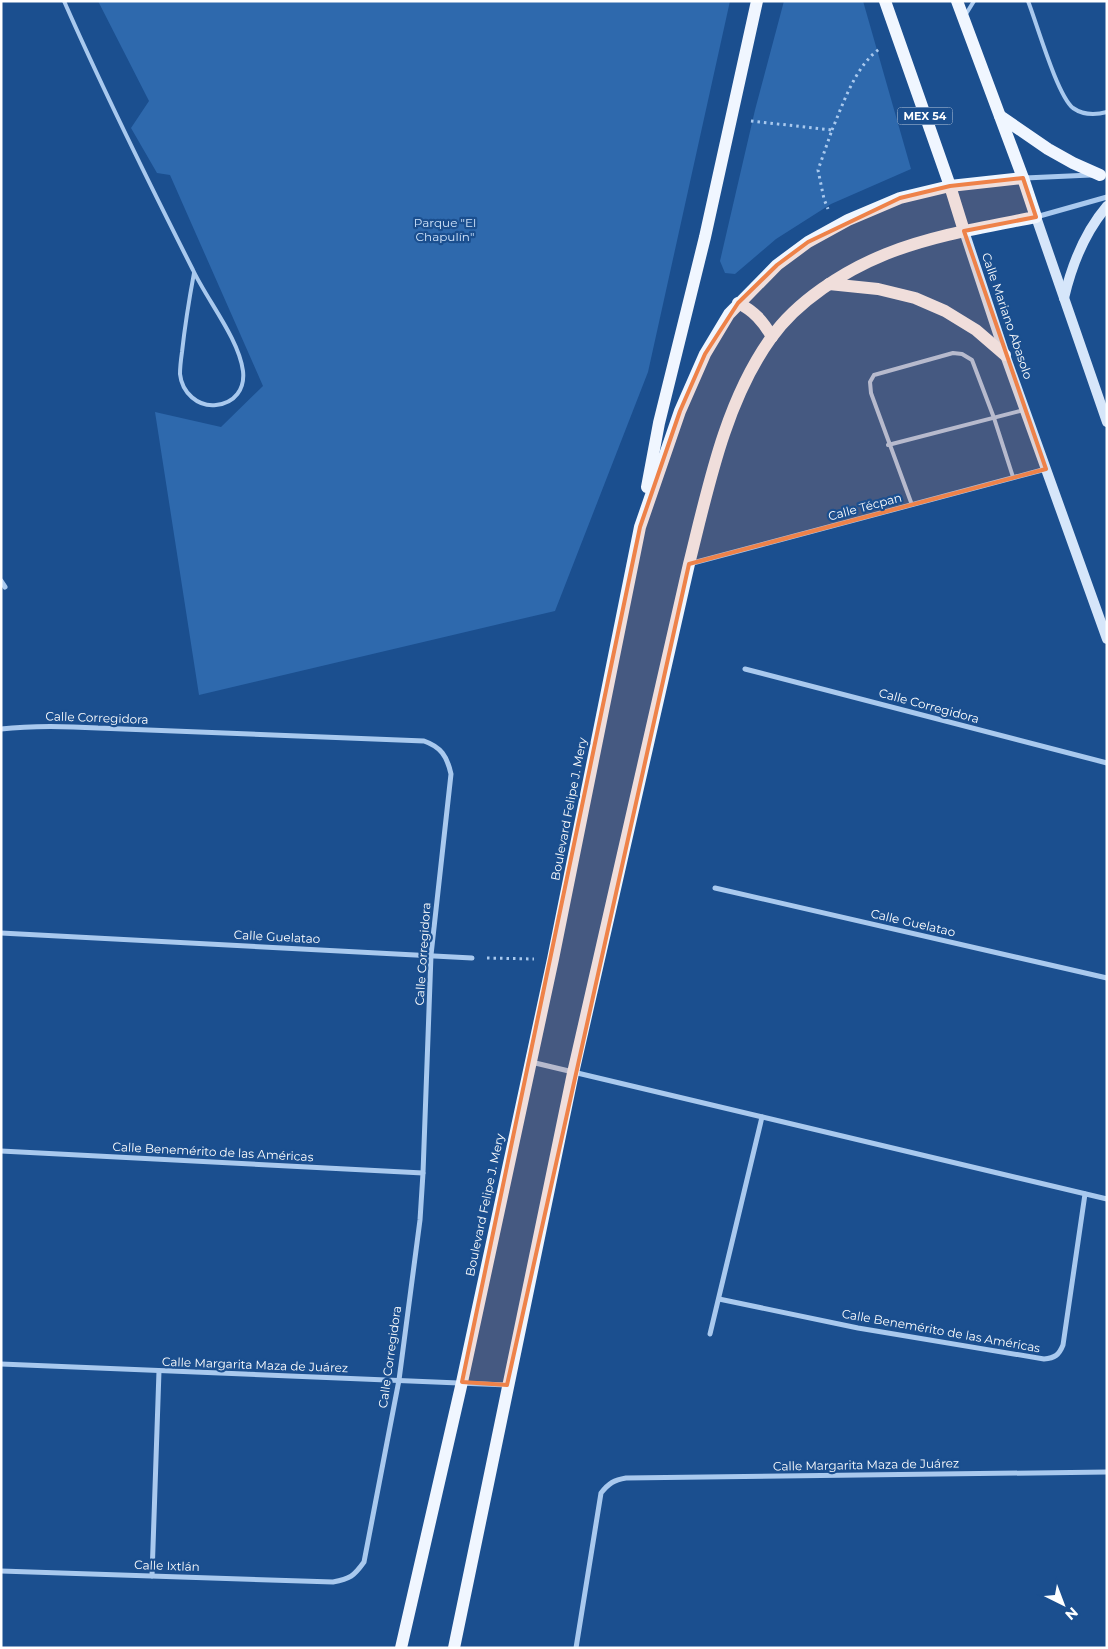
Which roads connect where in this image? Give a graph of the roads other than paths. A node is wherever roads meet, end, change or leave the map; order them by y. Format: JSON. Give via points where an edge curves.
{"nodes":[{"id":1,"x":64,"y":1,"type":"edge"},
{"id":2,"x":757,"y":1,"type":"edge"},
{"id":3,"x":885,"y":1,"type":"edge"},
{"id":4,"x":957,"y":1,"type":"edge"},
{"id":5,"x":974,"y":1,"type":"edge"},
{"id":6,"x":1028,"y":1,"type":"edge"},
{"id":7,"x":963,"y":18,"type":"junction"},
{"id":8,"x":1107,"y":112,"type":"edge"},
{"id":9,"x":1000,"y":116,"type":"junction"},
{"id":10,"x":1103,"y":175,"type":"edge"},
{"id":11,"x":1023,"y":178,"type":"junction"},
{"id":12,"x":950,"y":186,"type":"junction"},
{"id":13,"x":1107,"y":197,"type":"edge"},
{"id":14,"x":1107,"y":206,"type":"edge"},
{"id":15,"x":1036,"y":217,"type":"junction"},
{"id":16,"x":964,"y":231,"type":"junction"},
{"id":17,"x":194,"y":274,"type":"junction"},
{"id":18,"x":829,"y":284,"type":"junction"},
{"id":19,"x":1064,"y":299,"type":"junction"},
{"id":20,"x":738,"y":303,"type":"junction"},
{"id":21,"x":772,"y":337,"type":"junction"},
{"id":22,"x":1005,"y":354,"type":"junction"},
{"id":23,"x":1025,"y":409,"type":"junction"},
{"id":24,"x":994,"y":418,"type":"junction"},
{"id":25,"x":1107,"y":422,"type":"edge"},
{"id":26,"x":888,"y":445,"type":"junction"},
{"id":27,"x":1046,"y":468,"type":"junction"},
{"id":28,"x":1013,"y":477,"type":"junction"},
{"id":29,"x":912,"y":505,"type":"junction"},
{"id":30,"x":640,"y":527,"type":"junction"},
{"id":31,"x":689,"y":564,"type":"junction"},
{"id":32,"x":1,"y":580,"type":"edge"},
{"id":33,"x":5,"y":587,"type":"dead end"},
{"id":34,"x":1107,"y":639,"type":"edge"},
{"id":35,"x":745,"y":669,"type":"dead end"},
{"id":36,"x":1,"y":729,"type":"edge"},
{"id":37,"x":1107,"y":763,"type":"edge"},
{"id":38,"x":715,"y":888,"type":"dead end"},
{"id":39,"x":1,"y":933,"type":"edge"},
{"id":40,"x":431,"y":955,"type":"junction"},
{"id":41,"x":472,"y":958,"type":"road end"},
{"id":42,"x":1107,"y":978,"type":"edge"},
{"id":43,"x":530,"y":1062,"type":"junction"},
{"id":44,"x":573,"y":1073,"type":"junction"},
{"id":45,"x":762,"y":1118,"type":"junction"},
{"id":46,"x":1,"y":1152,"type":"edge"},
{"id":47,"x":424,"y":1173,"type":"junction"},
{"id":48,"x":1085,"y":1194,"type":"junction"},
{"id":49,"x":1107,"y":1199,"type":"edge"},
{"id":50,"x":718,"y":1299,"type":"junction"},
{"id":51,"x":710,"y":1334,"type":"dead end"},
{"id":52,"x":1,"y":1364,"type":"edge"},
{"id":53,"x":159,"y":1371,"type":"junction"},
{"id":54,"x":399,"y":1380,"type":"junction"},
{"id":55,"x":462,"y":1382,"type":"junction"},
{"id":56,"x":507,"y":1385,"type":"junction"},
{"id":57,"x":1107,"y":1472,"type":"edge"},
{"id":58,"x":1,"y":1571,"type":"edge"},
{"id":59,"x":152,"y":1576,"type":"junction"},
{"id":60,"x":333,"y":1582,"type":"joint"},
{"id":61,"x":401,"y":1648,"type":"edge"},
{"id":62,"x":454,"y":1648,"type":"edge"},
{"id":63,"x":576,"y":1648,"type":"edge"}],
"edges":[{"from":1,"to":17,"type":"lane","via":[[99,82]]},
{"from":2,"to":30,"type":"main road","via":[[705,238],[659,423]]},
{"from":3,"to":12,"type":"main road","name":"Calle Mariano Abasolo","number":"MEX 54"},
{"from":4,"to":7,"type":"main road"},
{"from":5,"to":7,"type":"lane"},
{"from":6,"to":8,"type":"lane","via":[[1066,101],[1083,112]]},
{"from":7,"to":9,"type":"main road"},
{"from":9,"to":10,"type":"main road","via":[[1072,163]]},
{"from":9,"to":11,"type":"main road"},
{"from":10,"to":11,"type":"street"},
{"from":11,"to":12,"type":"main road","name":"Boulevard Felipe J. Mery"},
{"from":11,"to":15,"type":"main road"},
{"from":12,"to":16,"type":"main road","name":"Calle Mariano Abasolo","number":"MEX 54"},
{"from":12,"to":20,"type":"main road","name":"Boulevard Felipe J. Mery","via":[[900,198],[848,220],[808,242],[777,265]]},
{"from":13,"to":15,"type":"street"},
{"from":14,"to":19,"type":"main road","via":[[1077,254]]},
{"from":15,"to":16,"type":"main road"},
{"from":15,"to":19,"type":"main road"},
{"from":16,"to":18,"type":"main road","via":[[886,254]]},
{"from":16,"to":22,"type":"main road","name":"Calle Mariano Abasolo","number":"MEX 54"},
{"from":17,"to":17,"type":"lane","via":[[240,356],[243,371],[244,382],[240,392],[234,399],[217,405],[191,397],[180,374]]},
{"from":18,"to":21,"type":"main road","via":[[799,307]]},
{"from":18,"to":22,"type":"main road","via":[[878,289],[915,298],[976,330]]},
{"from":19,"to":25,"type":"main road"},
{"from":20,"to":21,"type":"main road","via":[[757,315]]},
{"from":20,"to":30,"type":"main road","name":"Boulevard Felipe J. Mery","via":[[705,354]]},
{"from":21,"to":31,"type":"main road","via":[[742,390],[722,440]]},
{"from":22,"to":23,"type":"main road","name":"Calle Mariano Abasolo","number":"MEX 54"},
{"from":23,"to":24,"type":"lane"},
{"from":23,"to":27,"type":"main road","name":"Calle Mariano Abasolo","number":"MEX 54"},
{"from":24,"to":26,"type":"lane"},
{"from":24,"to":26,"type":"lane","via":[[972,360],[953,353],[874,375],[870,393]]},
{"from":24,"to":28,"type":"lane"},
{"from":26,"to":29,"type":"lane"},
{"from":27,"to":28,"type":"street","name":"Calle Técpan"},
{"from":27,"to":34,"type":"main road","name":"Calle Mariano Abasolo","number":"MEX 54"},
{"from":28,"to":29,"type":"street","name":"Calle Técpan"},
{"from":29,"to":31,"type":"street","name":"Calle Técpan"},
{"from":30,"to":43,"type":"main road","name":"Boulevard Felipe J. Mery"},
{"from":31,"to":44,"type":"main road"},
{"from":32,"to":33,"type":"street"},
{"from":35,"to":37,"type":"street","name":"Calle Corregidora"},
{"from":36,"to":40,"type":"street","name":"Calle Corregidora","via":[[60,725],[424,741],[433,744],[448,761],[450,774]]},
{"from":38,"to":42,"type":"street","name":"Calle Guelatao"},
{"from":39,"to":40,"type":"street","name":"Calle Guelatao"},
{"from":40,"to":41,"type":"street","name":"Calle Guelatao"},
{"from":40,"to":47,"type":"street","name":"Calle Corregidora"},
{"from":43,"to":44,"type":"street"},
{"from":43,"to":55,"type":"main road","name":"Boulevard Felipe J. Mery"},
{"from":44,"to":45,"type":"street"},
{"from":44,"to":56,"type":"main road"},
{"from":45,"to":48,"type":"street"},
{"from":45,"to":50,"type":"street"},
{"from":46,"to":47,"type":"street","name":"Calle Benemérito de las Américas"},
{"from":47,"to":54,"type":"street","name":"Calle Corregidora"},
{"from":48,"to":49,"type":"street"},
{"from":48,"to":50,"type":"street","name":"Calle Benemérito de las Américas","via":[[1063,1345],[1057,1356],[1052,1358],[858,1328]]},
{"from":50,"to":51,"type":"street"},
{"from":52,"to":53,"type":"street","name":"Calle Margarita Maza de Juárez"},
{"from":53,"to":54,"type":"street","name":"Calle Margarita Maza de Juárez"},
{"from":53,"to":59,"type":"street"},
{"from":54,"to":55,"type":"street","name":"Calle Margarita Maza de Juárez"},
{"from":54,"to":60,"type":"street","name":"Calle Corregidora","via":[[364,1562],[347,1580]]},
{"from":55,"to":56,"type":"street","name":"Calle Margarita Maza de Juárez"},
{"from":55,"to":61,"type":"main road","name":"Boulevard Felipe J. Mery"},
{"from":56,"to":62,"type":"main road"},
{"from":57,"to":63,"type":"street","name":"Calle Margarita Maza de Juárez","via":[[614,1480],[601,1493]]},
{"from":58,"to":59,"type":"street","name":"Calle Ixtlán"},
{"from":59,"to":60,"type":"street","name":"Calle Ixtlán"}]}
